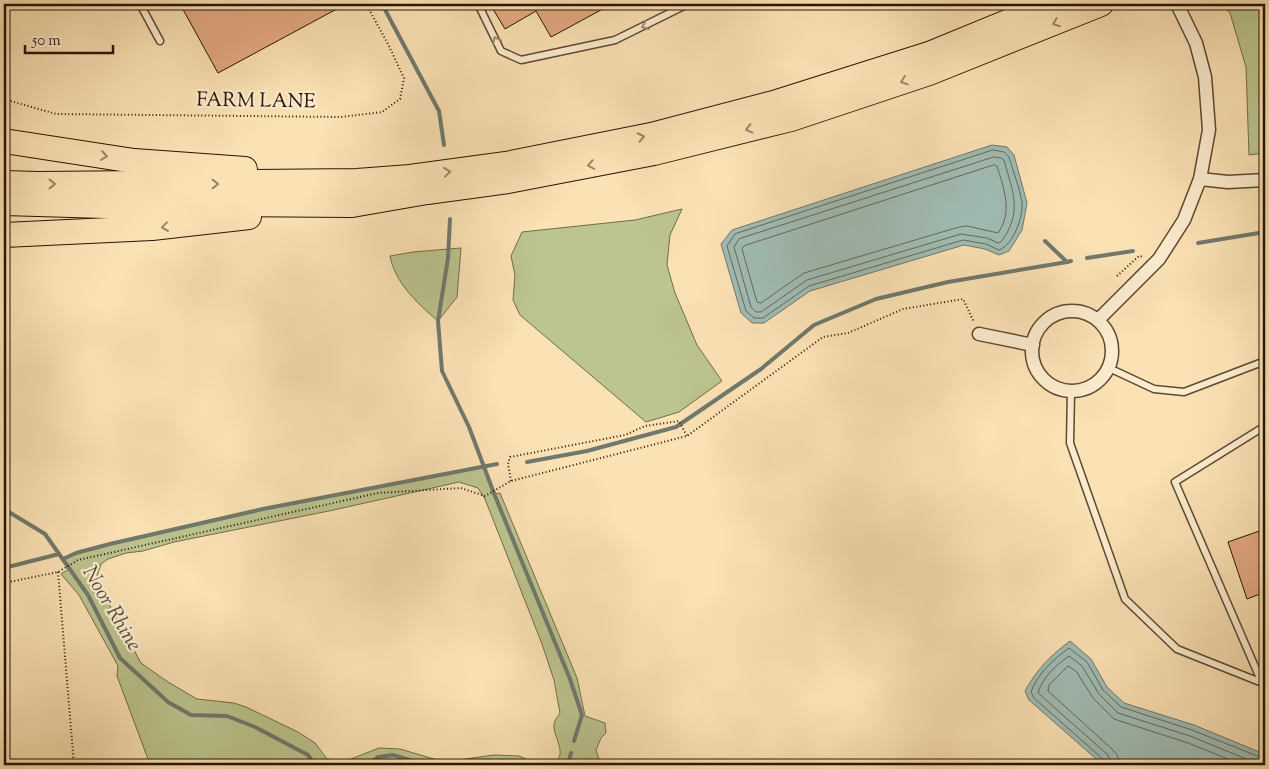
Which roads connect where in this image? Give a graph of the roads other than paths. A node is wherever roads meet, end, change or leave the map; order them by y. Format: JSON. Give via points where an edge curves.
{"nodes":[{"id":1,"x":140,"y":4,"type":"edge"},
{"id":2,"x":478,"y":4,"type":"edge"},
{"id":3,"x":688,"y":4,"type":"edge"},
{"id":4,"x":1051,"y":4,"type":"edge"},
{"id":5,"x":1101,"y":4,"type":"edge"},
{"id":6,"x":1177,"y":4,"type":"edge"},
{"id":7,"x":160,"y":41,"type":"dead end"},
{"id":8,"x":4,"y":141,"type":"edge"},
{"id":9,"x":410,"y":177,"type":"junction"},
{"id":10,"x":1200,"y":179,"type":"junction"},
{"id":11,"x":1265,"y":180,"type":"edge"},
{"id":12,"x":4,"y":182,"type":"edge"},
{"id":13,"x":4,"y":203,"type":"edge"},
{"id":14,"x":352,"y":205,"type":"junction"},
{"id":15,"x":4,"y":235,"type":"edge"},
{"id":16,"x":1098,"y":320,"type":"junction"},
{"id":17,"x":979,"y":334,"type":"road end"},
{"id":18,"x":1033,"y":345,"type":"junction"},
{"id":19,"x":1265,"y":361,"type":"edge"},
{"id":20,"x":1108,"y":368,"type":"junction"},
{"id":21,"x":1071,"y":391,"type":"junction"},
{"id":22,"x":1265,"y":426,"type":"edge"},
{"id":23,"x":1264,"y":683,"type":"edge"}],
"edges":[{"from":1,"to":7,"type":"lane"},
{"from":3,"to":2,"type":"lane","one_way":true,"via":[[614,40],[521,60],[501,51]]},
{"from":9,"to":4,"type":"highway","one_way":true,"via":[[506,164],[622,141],[777,102],[929,54]]},
{"from":5,"to":14,"type":"highway","one_way":true,"via":[[929,73],[791,119],[654,153],[508,181]]},
{"from":6,"to":10,"type":"street","via":[[1196,44],[1205,76],[1209,130]]},
{"from":8,"to":9,"type":"highway","one_way":true,"via":[[134,161]]},
{"from":12,"to":9,"type":"highway","one_way":true,"via":[[261,183]]},
{"from":10,"to":11,"type":"street","via":[[1228,182]]},
{"from":10,"to":16,"type":"street","via":[[1184,220],[1159,259]]},
{"from":13,"to":14,"type":"highway","via":[[138,207]]},
{"from":14,"to":15,"type":"highway","one_way":true,"via":[[152,228]]},
{"from":16,"to":18,"type":"street","via":[[1076,311],[1053,316],[1036,334]]},
{"from":16,"to":20,"type":"street","via":[[1112,342]]},
{"from":17,"to":18,"type":"street"},
{"from":18,"to":21,"type":"street","via":[[1033,358],[1042,376],[1058,388]]},
{"from":19,"to":20,"type":"lane","via":[[1184,392],[1154,389]]},
{"from":20,"to":21,"type":"street","via":[[1093,385]]},
{"from":21,"to":23,"type":"lane","via":[[1070,443],[1125,599],[1177,649]]},
{"from":22,"to":23,"type":"lane","via":[[1175,482]]}]}
